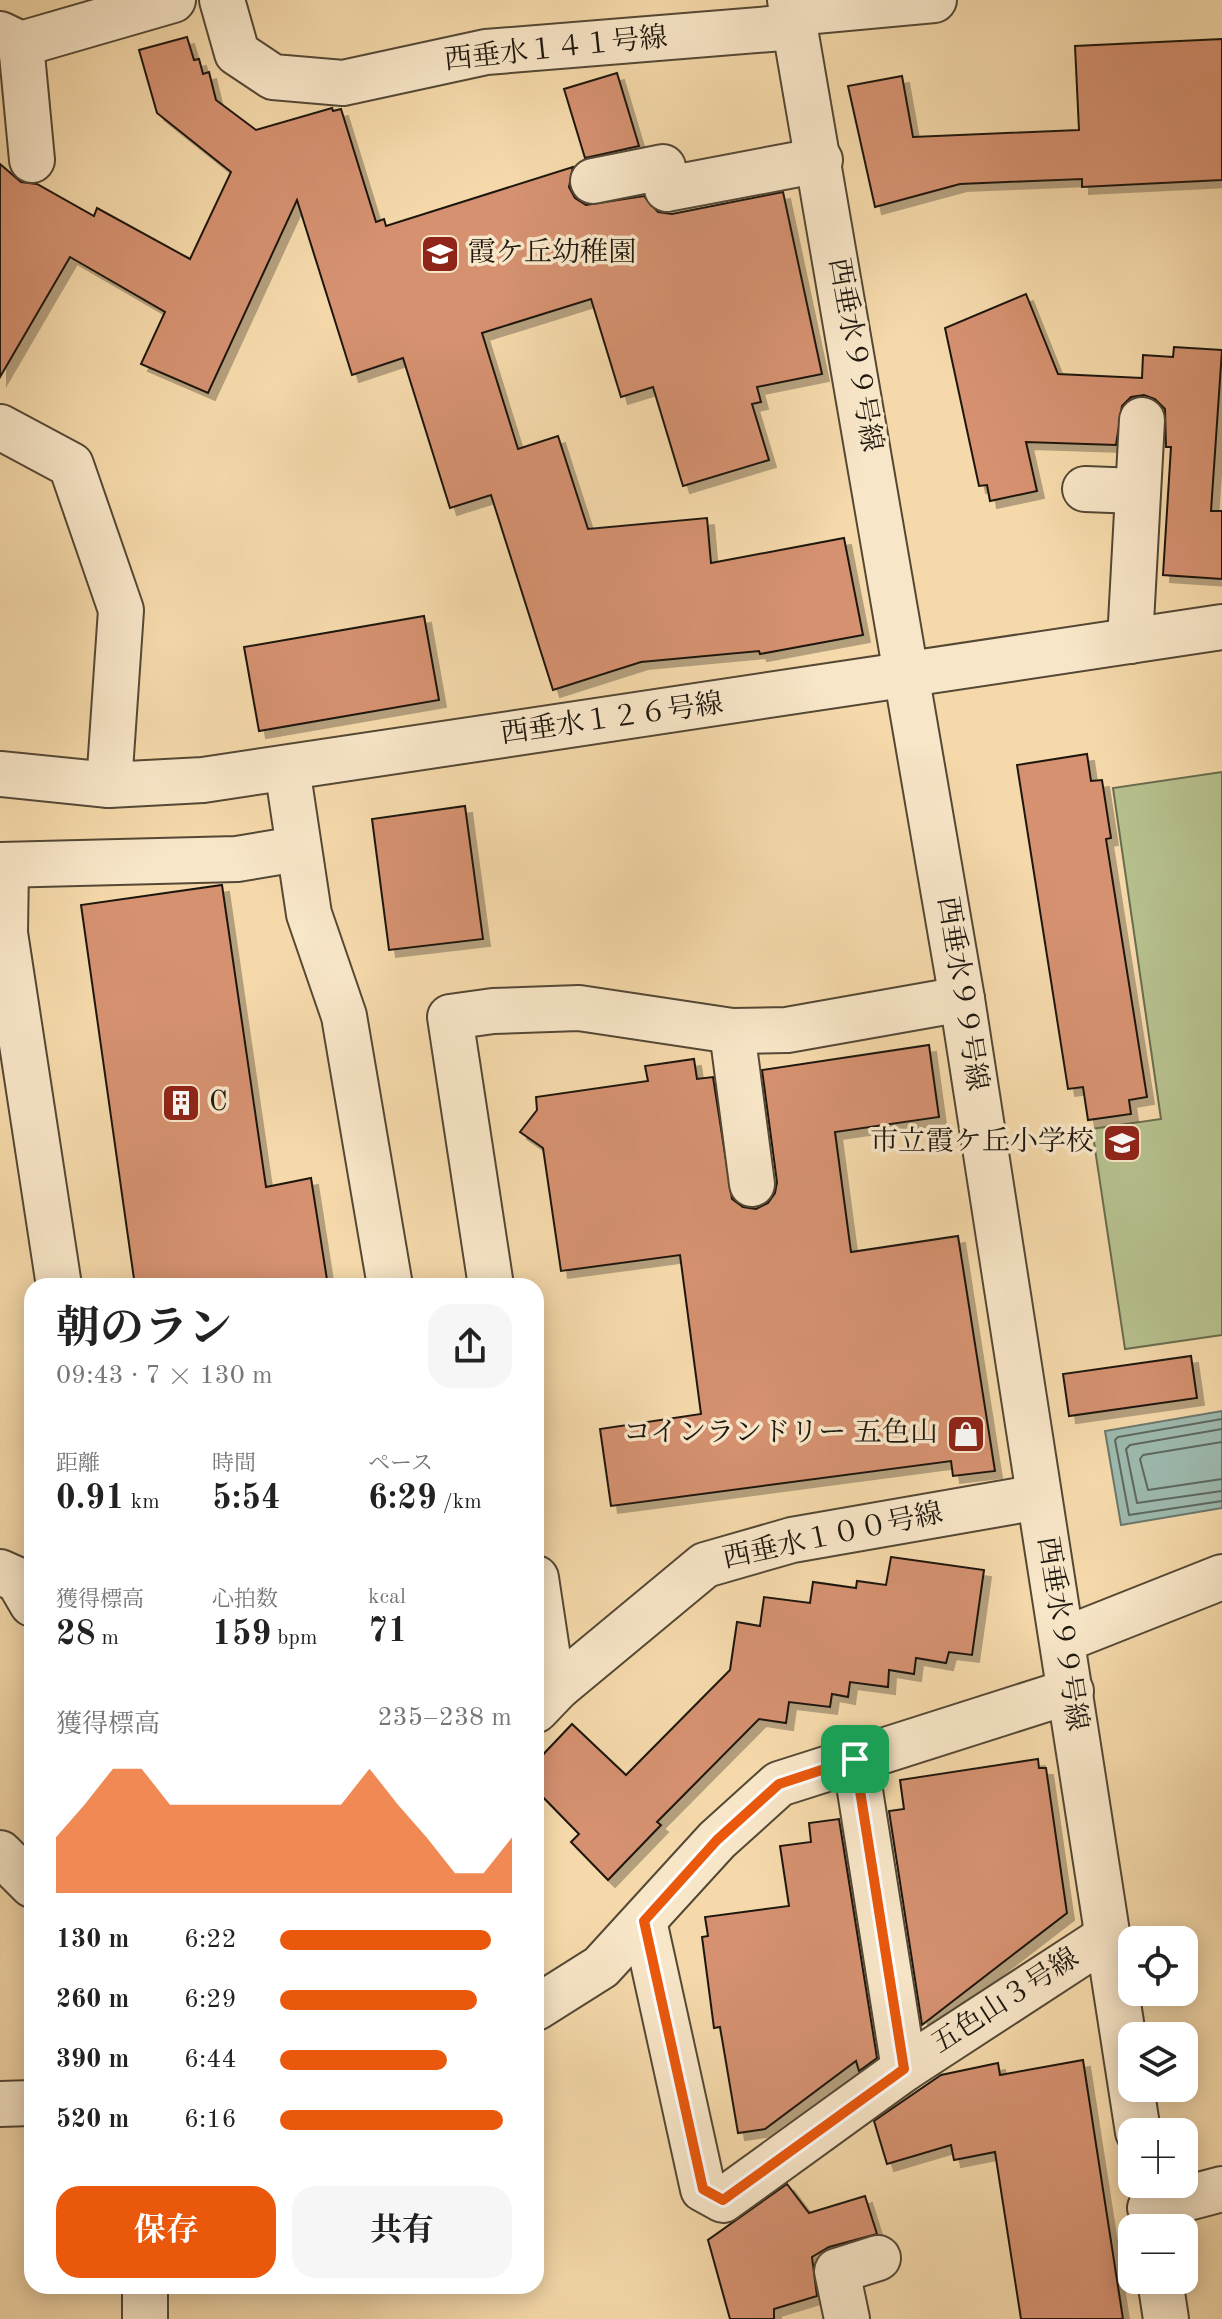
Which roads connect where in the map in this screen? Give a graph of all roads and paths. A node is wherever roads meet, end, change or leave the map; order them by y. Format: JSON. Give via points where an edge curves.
{"nodes":[{"id":1,"x":173,"y":0,"type":"edge"},
{"id":2,"x":222,"y":0,"type":"edge"},
{"id":3,"x":934,"y":0,"type":"edge"},
{"id":4,"x":793,"y":13,"type":"edge"},
{"id":5,"x":10,"y":39,"type":"edge"},
{"id":6,"x":32,"y":160,"type":"dead end"},
{"id":7,"x":820,"y":160,"type":"junction"},
{"id":8,"x":593,"y":181,"type":"dead end"},
{"id":9,"x":1142,"y":420,"type":"dead end"},
{"id":10,"x":0,"y":427,"type":"edge"},
{"id":11,"x":1085,"y":489,"type":"dead end"},
{"id":12,"x":1138,"y":491,"type":"junction"},
{"id":13,"x":1222,"y":627,"type":"edge"},
{"id":14,"x":1130,"y":641,"type":"junction"},
{"id":15,"x":909,"y":676,"type":"junction"},
{"id":16,"x":287,"y":768,"type":"junction"},
{"id":17,"x":0,"y":774,"type":"edge"},
{"id":18,"x":109,"y":785,"type":"junction"},
{"id":19,"x":297,"y":849,"type":"junction"},
{"id":20,"x":3,"y":866,"type":"edge"},
{"id":21,"x":962,"y":999,"type":"junction"},
{"id":22,"x":732,"y":1031,"type":"junction"},
{"id":23,"x":752,"y":1184,"type":"dead end"},
{"id":24,"x":58,"y":1278,"type":"edge"},
{"id":25,"x":389,"y":1278,"type":"edge"},
{"id":26,"x":490,"y":1278,"type":"edge"},
{"id":27,"x":1039,"y":1497,"type":"junction"},
{"id":28,"x":0,"y":1572,"type":"edge"},
{"id":29,"x":1222,"y":1577,"type":"edge"},
{"id":30,"x":24,"y":1590,"type":"edge"},
{"id":31,"x":544,"y":1631,"type":"edge"},
{"id":32,"x":1063,"y":1640,"type":"junction"},
{"id":33,"x":1071,"y":1691,"type":"junction"},
{"id":34,"x":547,"y":1698,"type":"edge"},
{"id":35,"x":855,"y":1759,"type":"junction"},
{"id":36,"x":0,"y":1853,"type":"edge"},
{"id":37,"x":24,"y":1877,"type":"edge"},
{"id":38,"x":644,"y":1921,"type":"junction"},
{"id":39,"x":1108,"y":1936,"type":"junction"},
{"id":40,"x":544,"y":2003,"type":"edge"},
{"id":41,"x":904,"y":2069,"type":"junction"},
{"id":42,"x":24,"y":2103,"type":"edge"},
{"id":43,"x":0,"y":2104,"type":"edge"},
{"id":44,"x":1136,"y":2118,"type":"edge"},
{"id":45,"x":1222,"y":2189,"type":"edge"},
{"id":46,"x":1149,"y":2207,"type":"edge"},
{"id":47,"x":878,"y":2258,"type":"dead end"},
{"id":48,"x":145,"y":2294,"type":"edge"},
{"id":49,"x":1162,"y":2294,"type":"edge"},
{"id":50,"x":145,"y":2319,"type":"edge"},
{"id":51,"x":846,"y":2319,"type":"edge"},
{"id":52,"x":1166,"y":2319,"type":"edge"}],
"edges":[{"from":1,"to":5,"type":"street"},
{"from":2,"to":4,"type":"street","name":"西垂水１４１号線","via":[[237,53],[273,77],[343,83],[486,52]]},
{"from":3,"to":4,"type":"street","name":"西垂水１４１号線"},
{"from":4,"to":7,"type":"street","name":"西垂水９９号線"},
{"from":5,"to":6,"type":"street"},
{"from":7,"to":8,"type":"street","via":[[667,189],[663,167]]},
{"from":7,"to":15,"type":"street","name":"西垂水９９号線"},
{"from":9,"to":12,"type":"street"},
{"from":10,"to":18,"type":"street","via":[[71,465],[121,610]]},
{"from":11,"to":12,"type":"street"},
{"from":12,"to":14,"type":"street"},
{"from":13,"to":14,"type":"street","name":"西垂水１２６号線"},
{"from":14,"to":15,"type":"street","name":"西垂水１２６号線"},
{"from":15,"to":16,"type":"street","name":"西垂水１２６号線"},
{"from":15,"to":21,"type":"street","name":"西垂水９９号線"},
{"from":16,"to":18,"type":"street","name":"西垂水１２６号線"},
{"from":16,"to":19,"type":"street"},
{"from":17,"to":18,"type":"street","name":"西垂水１２６号線"},
{"from":19,"to":20,"type":"street","via":[[237,859]]},
{"from":19,"to":25,"type":"street","via":[[309,914],[344,1016]]},
{"from":20,"to":24,"type":"street","via":[[5,933]]},
{"from":21,"to":22,"type":"street","via":[[787,1030]]},
{"from":21,"to":27,"type":"street","name":"西垂水９９号線"},
{"from":22,"to":23,"type":"street"},
{"from":22,"to":26,"type":"street","via":[[579,1008],[450,1017]]},
{"from":27,"to":32,"type":"street","name":"西垂水９９号線"},
{"from":27,"to":34,"type":"street","name":"西垂水１００号線","via":[[792,1540],[705,1565]]},
{"from":28,"to":30,"type":"street","via":[[18,1580]]},
{"from":29,"to":32,"type":"street"},
{"from":31,"to":34,"type":"street"},
{"from":32,"to":33,"type":"street","name":"西垂水９９号線"},
{"from":33,"to":35,"type":"street"},
{"from":33,"to":39,"type":"street","name":"西垂水９９号線"},
{"from":35,"to":38,"type":"street","via":[[779,1784],[717,1840]]},
{"from":35,"to":41,"type":"street","name":"五色山３号線"},
{"from":36,"to":37,"type":"street"},
{"from":38,"to":40,"type":"street","via":[[601,1967]]},
{"from":38,"to":41,"type":"street","name":"五色山３号線","via":[[703,2189],[723,2200]]},
{"from":39,"to":41,"type":"street","name":"五色山３号線"},
{"from":39,"to":44,"type":"street","name":"西垂水９９号線"},
{"from":42,"to":43,"type":"street"},
{"from":45,"to":46,"type":"street"},
{"from":47,"to":51,"type":"street","via":[[837,2271]]},
{"from":48,"to":50,"type":"street"},
{"from":49,"to":52,"type":"street"}]}
